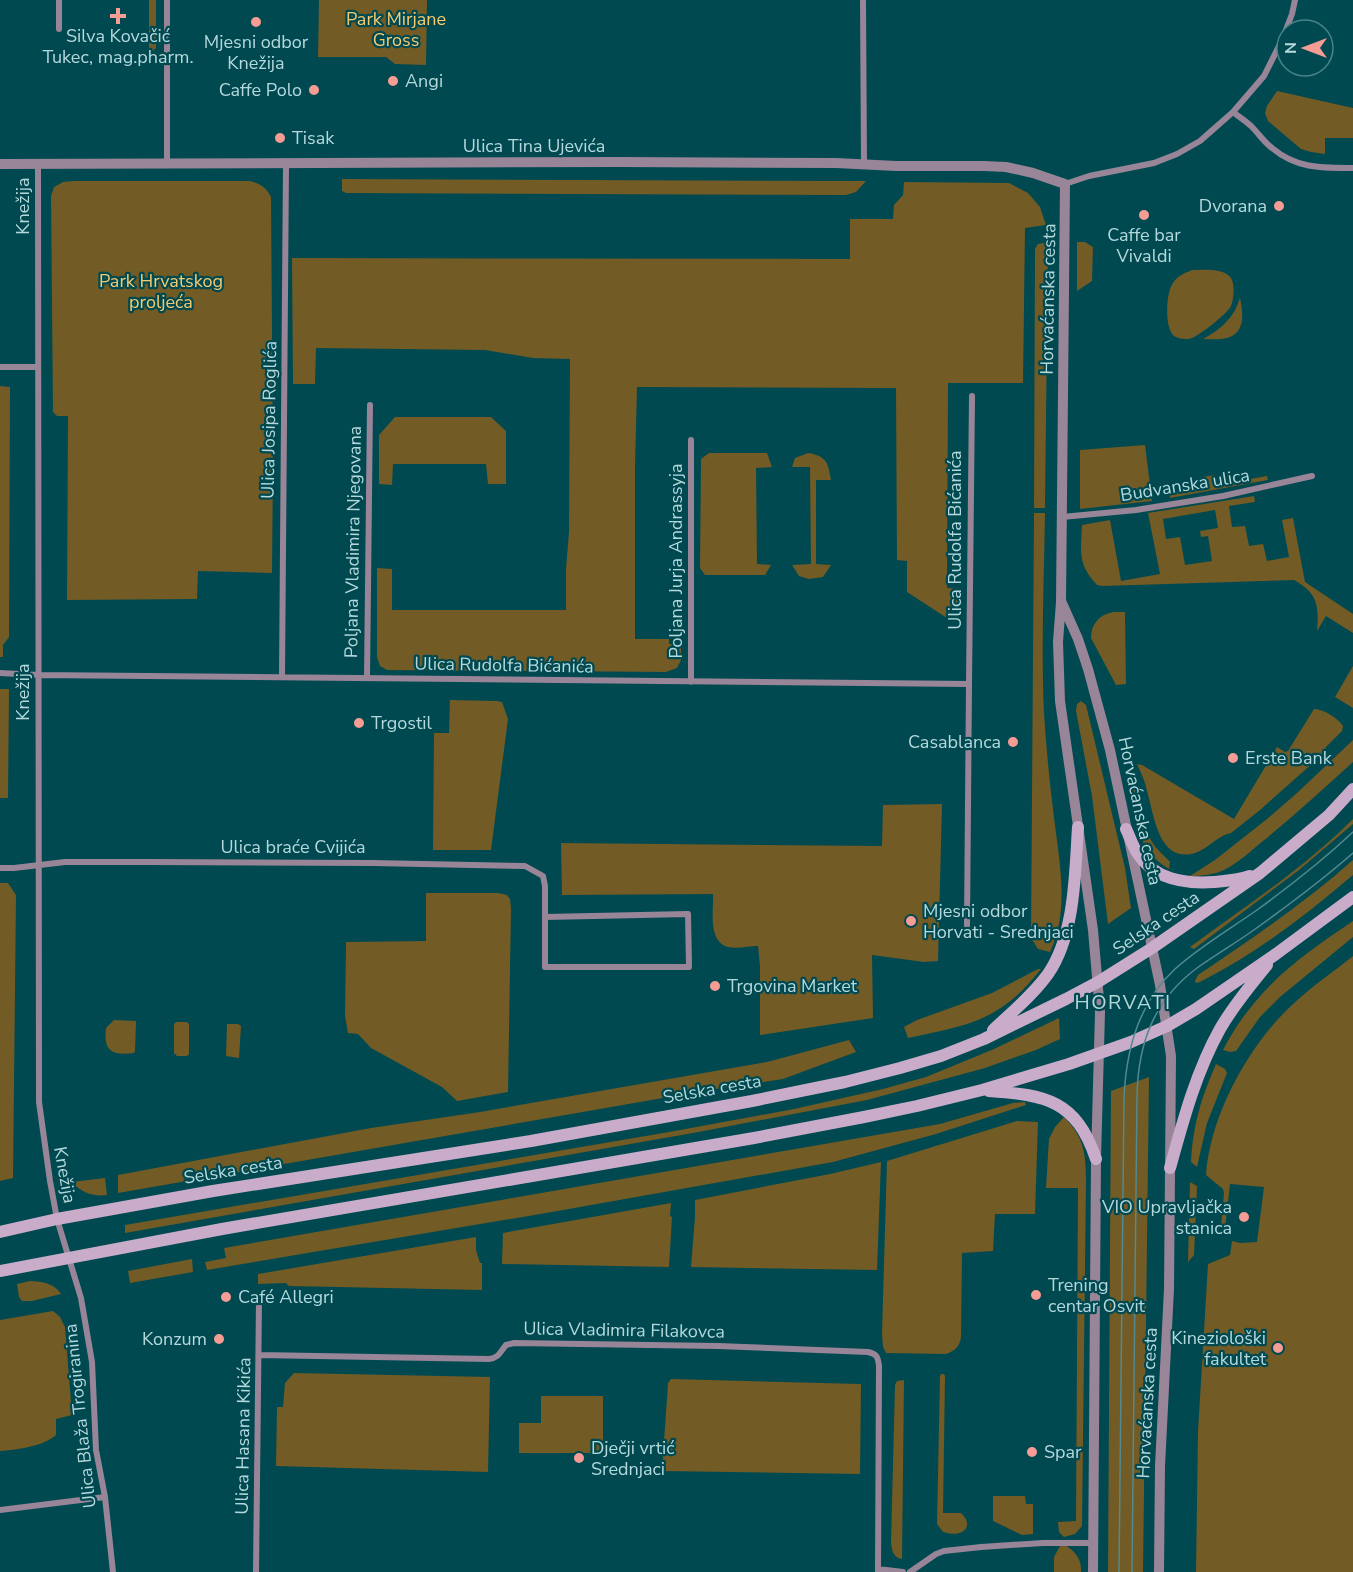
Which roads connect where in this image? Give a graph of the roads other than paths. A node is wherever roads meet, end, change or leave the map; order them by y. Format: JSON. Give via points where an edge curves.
{"nodes":[{"id":1,"x":59,"y":0,"type":"edge"},
{"id":2,"x":167,"y":0,"type":"edge"},
{"id":3,"x":862,"y":0,"type":"edge"},
{"id":4,"x":1295,"y":0,"type":"edge"},
{"id":5,"x":59,"y":29,"type":"dead end"},
{"id":6,"x":1233,"y":112,"type":"junction"},
{"id":7,"x":0,"y":164,"type":"edge"},
{"id":8,"x":38,"y":164,"type":"junction"},
{"id":9,"x":167,"y":164,"type":"junction"},
{"id":10,"x":286,"y":164,"type":"junction"},
{"id":11,"x":864,"y":164,"type":"junction"},
{"id":12,"x":1353,"y":168,"type":"edge"},
{"id":13,"x":1065,"y":184,"type":"junction"},
{"id":14,"x":0,"y":367,"type":"edge"},
{"id":15,"x":38,"y":367,"type":"junction"},
{"id":16,"x":972,"y":396,"type":"dead end"},
{"id":17,"x":370,"y":405,"type":"dead end"},
{"id":18,"x":691,"y":440,"type":"dead end"},
{"id":19,"x":1312,"y":476,"type":"dead end"},
{"id":20,"x":1062,"y":517,"type":"junction"},
{"id":21,"x":1061,"y":602,"type":"junction"},
{"id":22,"x":0,"y":673,"type":"edge"},
{"id":23,"x":38,"y":675,"type":"junction"},
{"id":24,"x":282,"y":677,"type":"junction"},
{"id":25,"x":367,"y":678,"type":"junction"},
{"id":26,"x":691,"y":682,"type":"junction"},
{"id":27,"x":969,"y":684,"type":"junction"},
{"id":28,"x":1353,"y":789,"type":"edge"},
{"id":29,"x":1078,"y":827,"type":"junction"},
{"id":30,"x":1126,"y":829,"type":"junction"},
{"id":31,"x":38,"y":865,"type":"junction"},
{"id":32,"x":0,"y":868,"type":"edge"},
{"id":33,"x":1260,"y":873,"type":"junction"},
{"id":34,"x":1353,"y":897,"type":"edge"},
{"id":35,"x":545,"y":917,"type":"junction"},
{"id":36,"x":967,"y":925,"type":"dead end"},
{"id":37,"x":1152,"y":948,"type":"junction"},
{"id":38,"x":1276,"y":954,"type":"junction"},
{"id":39,"x":1098,"y":982,"type":"junction"},
{"id":40,"x":1167,"y":1026,"type":"junction"},
{"id":41,"x":984,"y":1039,"type":"junction"},
{"id":42,"x":1099,"y":1053,"type":"junction"},
{"id":43,"x":982,"y":1090,"type":"junction"},
{"id":44,"x":1096,"y":1159,"type":"junction"},
{"id":45,"x":1170,"y":1168,"type":"junction"},
{"id":46,"x":57,"y":1219,"type":"junction"},
{"id":47,"x":0,"y":1232,"type":"edge"},
{"id":48,"x":68,"y":1258,"type":"junction"},
{"id":49,"x":0,"y":1271,"type":"edge"},
{"id":50,"x":259,"y":1299,"type":"dead end"},
{"id":51,"x":259,"y":1355,"type":"junction"},
{"id":52,"x":105,"y":1497,"type":"junction"},
{"id":53,"x":0,"y":1510,"type":"edge"},
{"id":54,"x":1093,"y":1543,"type":"junction"},
{"id":55,"x":878,"y":1571,"type":"edge"},
{"id":56,"x":113,"y":1572,"type":"edge"},
{"id":57,"x":256,"y":1572,"type":"edge"},
{"id":58,"x":903,"y":1572,"type":"edge"},
{"id":59,"x":910,"y":1572,"type":"edge"},
{"id":60,"x":1093,"y":1572,"type":"edge"},
{"id":61,"x":1159,"y":1572,"type":"edge"}],
"edges":[{"from":1,"to":5,"type":"street"},
{"from":2,"to":9,"type":"street"},
{"from":3,"to":11,"type":"street"},
{"from":4,"to":6,"type":"street","via":[[1282,40],[1264,76]]},
{"from":6,"to":12,"type":"street","via":[[1288,160],[1302,165]]},
{"from":6,"to":13,"type":"street","via":[[1200,141],[1177,154]]},
{"from":7,"to":8,"type":"street","name":"Ulica Tina Ujevića"},
{"from":8,"to":9,"type":"street","name":"Ulica Tina Ujevića"},
{"from":8,"to":15,"type":"street","name":"Knežija"},
{"from":9,"to":10,"type":"street","name":"Ulica Tina Ujevića"},
{"from":10,"to":11,"type":"street","name":"Ulica Tina Ujevića"},
{"from":10,"to":24,"type":"street","name":"Ulica Josipa Roglića"},
{"from":11,"to":13,"type":"street","name":"Ulica Tina Ujevića","via":[[1006,167]]},
{"from":13,"to":20,"type":"street","name":"Horvaćanska cesta"},
{"from":14,"to":15,"type":"street"},
{"from":15,"to":23,"type":"street","name":"Knežija"},
{"from":16,"to":27,"type":"street","name":"Ulica Rudolfa Bićanića"},
{"from":17,"to":25,"type":"street","name":"Poljana Vladimira Njegovana"},
{"from":18,"to":26,"type":"street","name":"Poljana Jurja Andrassyja"},
{"from":19,"to":20,"type":"street","name":"Budvanska ulica","via":[[1202,500]]},
{"from":20,"to":21,"type":"street","name":"Horvaćanska cesta"},
{"from":21,"to":29,"type":"street","name":"Horvaćanska cesta","via":[[1059,681]]},
{"from":21,"to":30,"type":"street","name":"Horvaćanska cesta","via":[[1096,694]]},
{"from":22,"to":23,"type":"street","name":"Ulica Rudolfa Bićanića"},
{"from":23,"to":24,"type":"street","name":"Ulica Rudolfa Bićanića"},
{"from":23,"to":31,"type":"street","name":"Knežija"},
{"from":24,"to":25,"type":"street","name":"Ulica Rudolfa Bićanića"},
{"from":25,"to":26,"type":"street","name":"Ulica Rudolfa Bićanića"},
{"from":26,"to":27,"type":"street","name":"Ulica Rudolfa Bićanića"},
{"from":27,"to":36,"type":"street","name":"Ulica Rudolfa Bićanića"},
{"from":28,"to":33,"type":"main road","name":"Selska cesta","via":[[1329,815]]},
{"from":29,"to":39,"type":"street","name":"Horvaćanska cesta"},
{"from":29,"to":41,"type":"main road","via":[[1067,928],[1054,965],[1041,984]]},
{"from":30,"to":33,"type":"main road","via":[[1146,864],[1168,878],[1206,883]]},
{"from":30,"to":37,"type":"street","name":"Horvaćanska cesta"},
{"from":31,"to":32,"type":"street","name":"Ulica braće Cvijića"},
{"from":31,"to":35,"type":"street","name":"Ulica braće Cvijića","via":[[172,862],[525,866],[543,876]]},
{"from":31,"to":46,"type":"street","name":"Knežija","via":[[39,1102]]},
{"from":33,"to":37,"type":"main road","name":"Selska cesta"},
{"from":34,"to":38,"type":"main road"},
{"from":35,"to":35,"type":"street","name":"Ulica braće Cvijića","via":[[688,914],[689,967],[545,967]]},
{"from":37,"to":39,"type":"main road","name":"Selska cesta"},
{"from":37,"to":40,"type":"street","name":"Horvaćanska cesta"},
{"from":38,"to":40,"type":"main road"},
{"from":38,"to":45,"type":"main road","via":[[1234,1008],[1209,1052],[1191,1096]]},
{"from":39,"to":41,"type":"main road","name":"Selska cesta"},
{"from":39,"to":42,"type":"street","name":"Horvaćanska cesta"},
{"from":40,"to":42,"type":"main road"},
{"from":40,"to":45,"type":"street","name":"Horvaćanska cesta","via":[[1171,1056]]},
{"from":41,"to":46,"type":"main road","name":"Selska cesta","via":[[900,1068],[752,1101]]},
{"from":42,"to":43,"type":"main road"},
{"from":42,"to":44,"type":"street","name":"Horvaćanska cesta"},
{"from":43,"to":44,"type":"main road","via":[[1033,1095],[1062,1108],[1085,1131]]},
{"from":43,"to":48,"type":"main road","via":[[765,1136]]},
{"from":44,"to":54,"type":"street","name":"Horvaćanska cesta"},
{"from":45,"to":61,"type":"street","name":"Horvaćanska cesta"},
{"from":46,"to":47,"type":"main road","name":"Selska cesta"},
{"from":46,"to":48,"type":"street","name":"Knežija"},
{"from":48,"to":49,"type":"main road"},
{"from":48,"to":52,"type":"street","name":"Ulica Blaža Trogiranina","via":[[81,1298],[92,1362],[96,1450]]},
{"from":50,"to":51,"type":"street","name":"Ulica Hasana Kikića"},
{"from":51,"to":55,"type":"street","name":"Ulica Vladimira Filakovca","via":[[494,1359],[506,1345],[514,1343],[718,1346],[875,1354],[879,1366]]},
{"from":51,"to":57,"type":"street","name":"Ulica Hasana Kikića"},
{"from":52,"to":53,"type":"street"},
{"from":52,"to":56,"type":"street","name":"Ulica Blaža Trogiranina"},
{"from":54,"to":59,"type":"street","via":[[944,1551]]},
{"from":54,"to":60,"type":"street","name":"Horvaćanska cesta"},
{"from":55,"to":58,"type":"street"}]}
